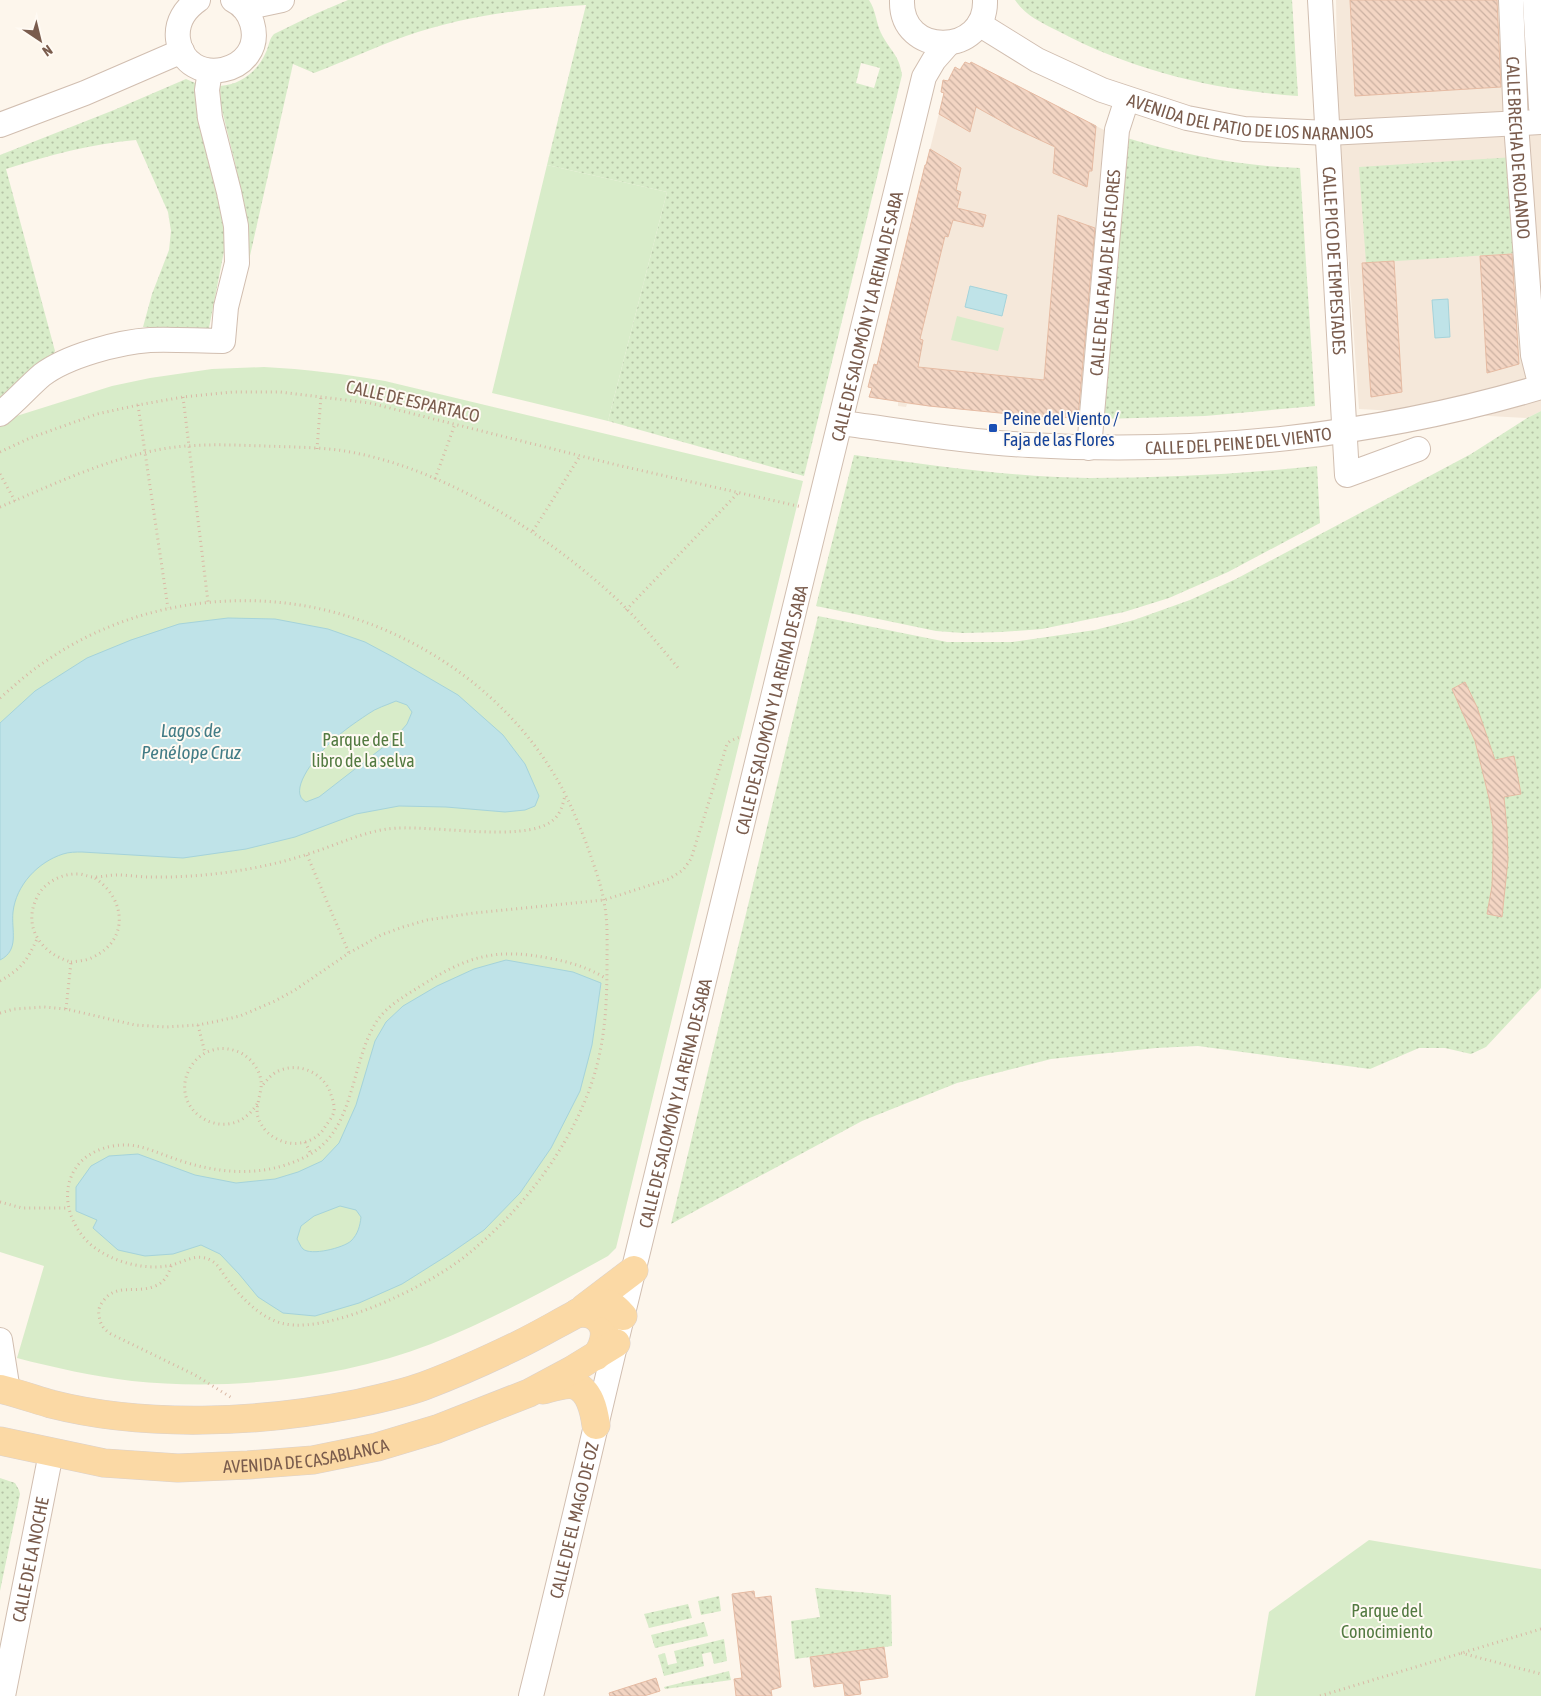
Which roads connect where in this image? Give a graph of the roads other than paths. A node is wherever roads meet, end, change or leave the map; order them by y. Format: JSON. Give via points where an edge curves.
{"nodes":[{"id":1,"x":198,"y":0,"type":"edge"},
{"id":2,"x":282,"y":0,"type":"edge"},
{"id":3,"x":902,"y":0,"type":"edge"},
{"id":4,"x":985,"y":0,"type":"edge"},
{"id":5,"x":1320,"y":0,"type":"edge"},
{"id":6,"x":1510,"y":0,"type":"edge"},
{"id":7,"x":1535,"y":0,"type":"edge"},
{"id":8,"x":238,"y":4,"type":"edge"},
{"id":9,"x":979,"y":24,"type":"junction"},
{"id":10,"x":917,"y":34,"type":"junction"},
{"id":11,"x":949,"y":43,"type":"junction"},
{"id":12,"x":182,"y":51,"type":"junction"},
{"id":13,"x":210,"y":71,"type":"junction"},
{"id":14,"x":924,"y":77,"type":"junction"},
{"id":15,"x":1127,"y":99,"type":"junction"},
{"id":16,"x":1541,"y":107,"type":"edge"},
{"id":17,"x":1541,"y":122,"type":"edge"},
{"id":18,"x":1516,"y":124,"type":"junction"},
{"id":19,"x":0,"y":125,"type":"edge"},
{"id":20,"x":1328,"y":133,"type":"junction"},
{"id":21,"x":1537,"y":354,"type":"edge"},
{"id":22,"x":1541,"y":387,"type":"edge"},
{"id":23,"x":0,"y":414,"type":"edge"},
{"id":24,"x":842,"y":423,"type":"junction"},
{"id":25,"x":1345,"y":431,"type":"junction"},
{"id":26,"x":1089,"y":448,"type":"junction"},
{"id":27,"x":1418,"y":449,"type":"dead end"},
{"id":28,"x":634,"y":1270,"type":"junction"},
{"id":29,"x":577,"y":1313,"type":"junction"},
{"id":30,"x":623,"y":1316,"type":"junction"},
{"id":31,"x":0,"y":1340,"type":"edge"},
{"id":32,"x":606,"y":1349,"type":"junction"},
{"id":33,"x":4,"y":1390,"type":"edge"},
{"id":34,"x":529,"y":1393,"type":"junction"},
{"id":35,"x":596,"y":1425,"type":"junction"},
{"id":36,"x":0,"y":1441,"type":"edge"},
{"id":37,"x":51,"y":1453,"type":"junction"},
{"id":38,"x":3,"y":1696,"type":"edge"},
{"id":39,"x":531,"y":1696,"type":"edge"}],
"edges":[{"from":1,"to":12,"type":"street","via":[[189,6],[178,28]]},
{"from":2,"to":8,"type":"street"},
{"from":3,"to":10,"type":"street","via":[[907,21]]},
{"from":4,"to":9,"type":"street"},
{"from":5,"to":20,"type":"street","name":"CALLE PICO DE TEMPESTADES"},
{"from":6,"to":18,"type":"street","name":"CALLE BRECHA DE ROLANDO"},
{"from":7,"to":16,"type":"street","name":"CALLE BRECHA DE ROLANDO"},
{"from":8,"to":13,"type":"street","via":[[250,17],[254,29],[250,51],[233,68]]},
{"from":9,"to":11,"type":"street","via":[[966,37]]},
{"from":9,"to":15,"type":"street","name":"AVENIDA DEL PATIO DE LOS NARANJOS","via":[[1037,60]]},
{"from":10,"to":11,"type":"street","via":[[932,42]]},
{"from":10,"to":14,"type":"street","name":"CALLE DE SALOMÓN Y LA REINA DE SABA"},
{"from":11,"to":14,"type":"street","name":"CALLE DE SALOMÓN Y LA REINA DE SABA"},
{"from":12,"to":13,"type":"street","via":[[194,65]]},
{"from":12,"to":19,"type":"street","via":[[86,93]]},
{"from":13,"to":23,"type":"street","via":[[207,90],[210,118],[236,226],[237,263],[226,307],[223,341],[131,342],[87,354],[63,362],[42,376]]},
{"from":14,"to":24,"type":"street","name":"CALLE DE SALOMÓN Y LA REINA DE SABA"},
{"from":15,"to":20,"type":"street","name":"AVENIDA DEL PATIO DE LOS NARANJOS","via":[[1187,118],[1244,129]]},
{"from":15,"to":26,"type":"street","name":"CALLE DE LA FAJA DE LAS FLORES","via":[[1117,130]]},
{"from":17,"to":18,"type":"street","name":"AVENIDA DEL PATIO DE LOS NARANJOS"},
{"from":18,"to":20,"type":"street","name":"AVENIDA DEL PATIO DE LOS NARANJOS"},
{"from":18,"to":21,"type":"street","name":"CALLE BRECHA DE ROLANDO"},
{"from":20,"to":25,"type":"street","name":"CALLE PICO DE TEMPESTADES"},
{"from":21,"to":22,"type":"street","name":"CALLE BRECHA DE ROLANDO"},
{"from":22,"to":25,"type":"street","name":"CALLE DEL PEINE DEL VIENTO","via":[[1443,413]]},
{"from":24,"to":26,"type":"street","name":"CALLE DEL PEINE DEL VIENTO","via":[[982,442]]},
{"from":24,"to":28,"type":"street","name":"CALLE DE SALOMÓN Y LA REINA DE SABA"},
{"from":25,"to":26,"type":"street","name":"CALLE DEL PEINE DEL VIENTO","via":[[1249,442]]},
{"from":25,"to":27,"type":"street","name":"CALLE PICO DE TEMPESTADES","via":[[1348,475]]},
{"from":28,"to":29,"type":"main road"},
{"from":28,"to":30,"type":"street","name":"CALLE DE SALOMÓN Y LA REINA DE SABA"},
{"from":29,"to":30,"type":"main road","via":[[606,1302]]},
{"from":29,"to":32,"type":"main road","via":[[592,1314],[600,1321],[605,1339],[602,1348]]},
{"from":29,"to":33,"type":"main road","via":[[517,1345],[423,1387],[373,1400],[273,1417],[214,1420],[110,1414],[52,1404]]},
{"from":30,"to":32,"type":"street","name":"CALLE DE SALOMÓN Y LA REINA DE SABA"},
{"from":31,"to":33,"type":"street"},
{"from":32,"to":34,"type":"main road","name":"AVENIDA DE CASABLANCA"},
{"from":32,"to":35,"type":"street","name":"CALLE DE EL MAGO DE OZ"},
{"from":34,"to":35,"type":"main road","via":[[574,1385],[590,1400]]},
{"from":34,"to":37,"type":"main road","name":"AVENIDA DE CASABLANCA","via":[[437,1429],[377,1447],[313,1460],[178,1468],[104,1464]]},
{"from":35,"to":39,"type":"street","name":"CALLE DE EL MAGO DE OZ"},
{"from":36,"to":37,"type":"main road","name":"AVENIDA DE CASABLANCA"},
{"from":37,"to":38,"type":"street","name":"CALLE DE LA NOCHE"}]}
